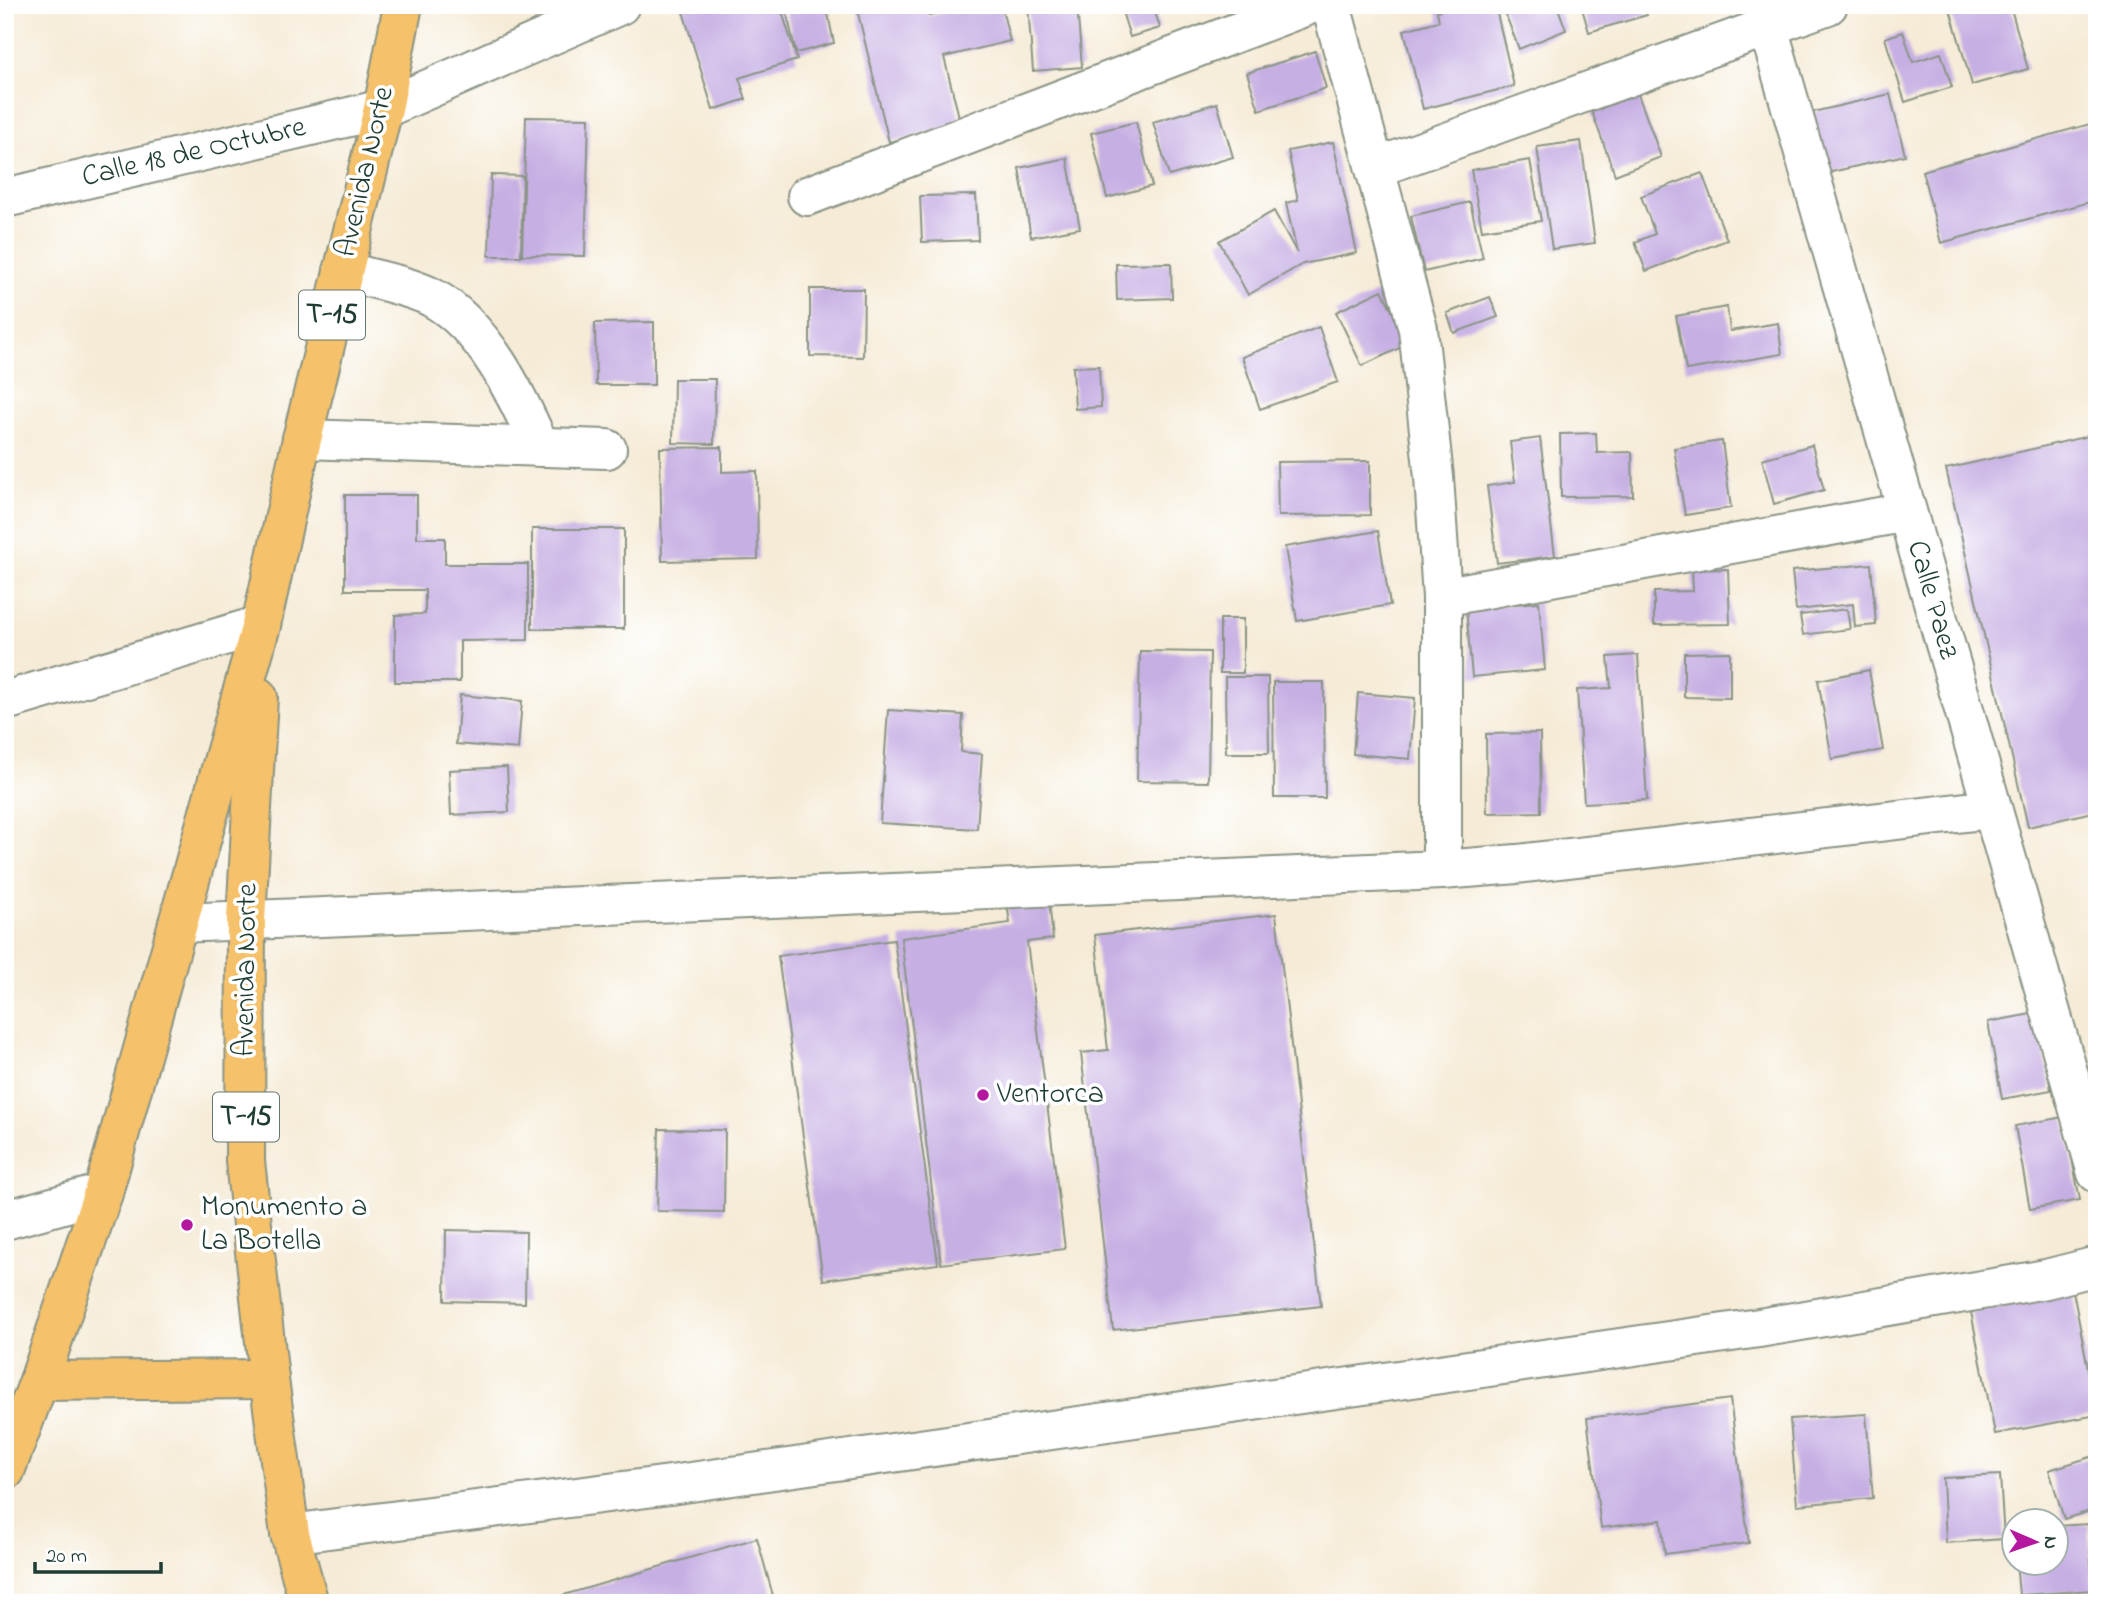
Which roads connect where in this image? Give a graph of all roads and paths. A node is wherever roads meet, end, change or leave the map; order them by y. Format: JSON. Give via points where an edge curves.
{"nodes":[{"id":1,"x":403,"y":5,"type":"edge"},
{"id":2,"x":620,"y":5,"type":"edge"},
{"id":3,"x":1309,"y":5,"type":"edge"},
{"id":4,"x":1331,"y":5,"type":"edge"},
{"id":5,"x":1828,"y":5,"type":"edge"},
{"id":6,"x":1768,"y":27,"type":"junction"},
{"id":7,"x":383,"y":108,"type":"junction"},
{"id":8,"x":1374,"y":168,"type":"junction"},
{"id":9,"x":807,"y":197,"type":"dead end"},
{"id":10,"x":5,"y":198,"type":"edge"},
{"id":11,"x":343,"y":271,"type":"junction"},
{"id":12,"x":302,"y":439,"type":"junction"},
{"id":13,"x":540,"y":447,"type":"junction"},
{"id":14,"x":607,"y":449,"type":"dead end"},
{"id":15,"x":1907,"y":512,"type":"junction"},
{"id":16,"x":1442,"y":597,"type":"junction"},
{"id":17,"x":261,"y":625,"type":"junction"},
{"id":18,"x":5,"y":701,"type":"edge"},
{"id":19,"x":1992,"y":808,"type":"junction"},
{"id":20,"x":1443,"y":870,"type":"junction"},
{"id":21,"x":246,"y":920,"type":"junction"},
{"id":22,"x":178,"y":923,"type":"junction"},
{"id":23,"x":2097,"y":1173,"type":"edge"},
{"id":24,"x":103,"y":1193,"type":"junction"},
{"id":25,"x":5,"y":1220,"type":"edge"},
{"id":26,"x":2097,"y":1266,"type":"edge"},
{"id":27,"x":269,"y":1379,"type":"junction"},
{"id":28,"x":39,"y":1381,"type":"junction"},
{"id":29,"x":5,"y":1471,"type":"edge"},
{"id":30,"x":290,"y":1534,"type":"junction"},
{"id":31,"x":309,"y":1603,"type":"edge"}],
"edges":[{"from":1,"to":7,"type":"highway","name":"Avenida Norte","number":"T-15"},
{"from":2,"to":7,"type":"street","name":"Calle 18 de Octubre"},
{"from":3,"to":9,"type":"street"},
{"from":4,"to":8,"type":"street"},
{"from":5,"to":6,"type":"street"},
{"from":6,"to":8,"type":"street"},
{"from":6,"to":15,"type":"street","name":"Calle Paez"},
{"from":7,"to":10,"type":"street","name":"Calle 18 de Octubre"},
{"from":7,"to":11,"type":"highway","name":"Avenida Norte","number":"T-15"},
{"from":8,"to":16,"type":"street","via":[[1418,329]]},
{"from":11,"to":12,"type":"highway","name":"Avenida Norte","number":"T-15"},
{"from":11,"to":13,"type":"street","via":[[431,298],[467,324],[519,401]]},
{"from":12,"to":13,"type":"street"},
{"from":12,"to":17,"type":"highway","name":"Avenida Norte","number":"T-15"},
{"from":13,"to":14,"type":"street"},
{"from":15,"to":16,"type":"street"},
{"from":15,"to":19,"type":"street","name":"Calle Paez"},
{"from":16,"to":20,"type":"street"},
{"from":17,"to":18,"type":"street"},
{"from":17,"to":21,"type":"highway","name":"Avenida Norte","number":"T-15"},
{"from":17,"to":22,"type":"highway","name":"Avenida Norte","number":"T-15"},
{"from":19,"to":20,"type":"street"},
{"from":19,"to":23,"type":"street","name":"Calle Paez"},
{"from":20,"to":21,"type":"street"},
{"from":21,"to":22,"type":"street"},
{"from":21,"to":27,"type":"highway","name":"Avenida Norte","number":"T-15","via":[[245,1161]]},
{"from":22,"to":24,"type":"highway","name":"Avenida Norte","number":"T-15"},
{"from":24,"to":25,"type":"street"},
{"from":24,"to":28,"type":"highway","name":"Avenida Norte","number":"T-15"},
{"from":26,"to":30,"type":"street","via":[[2046,1279],[1759,1328],[670,1485]]},
{"from":27,"to":28,"type":"highway"},
{"from":27,"to":30,"type":"highway","name":"Avenida Norte","number":"T-15"},
{"from":28,"to":29,"type":"highway","name":"Avenida Norte","number":"T-15"},
{"from":30,"to":31,"type":"highway","name":"Avenida Norte","number":"T-15"}]}
